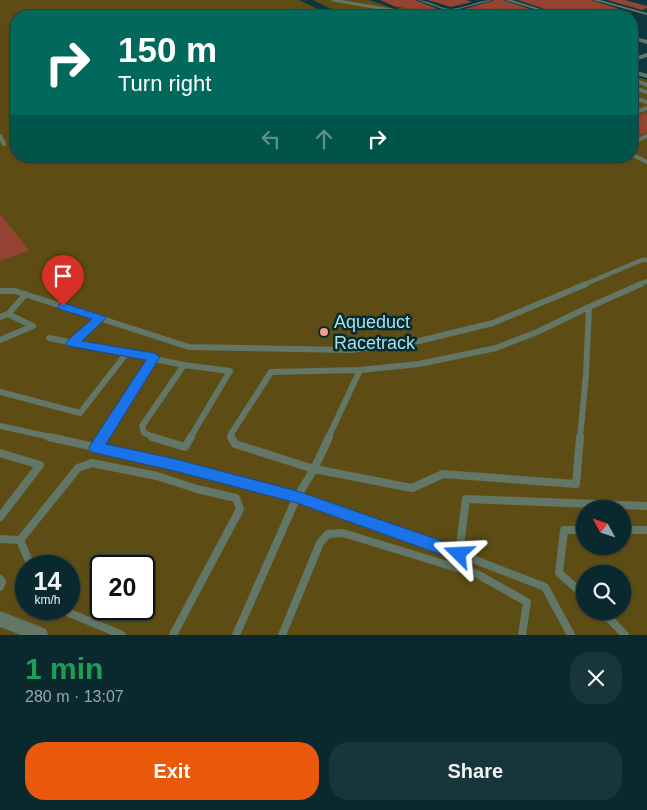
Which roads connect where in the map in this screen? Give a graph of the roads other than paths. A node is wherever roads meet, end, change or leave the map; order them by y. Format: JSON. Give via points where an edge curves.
{"nodes":[{"id":1,"x":333,"y":0,"type":"edge"},
{"id":2,"x":418,"y":0,"type":"edge"},
{"id":3,"x":491,"y":0,"type":"edge"},
{"id":4,"x":507,"y":0,"type":"edge"},
{"id":5,"x":595,"y":0,"type":"edge"},
{"id":6,"x":391,"y":10,"type":"edge"},
{"id":7,"x":450,"y":10,"type":"joint"},
{"id":8,"x":541,"y":10,"type":"edge"},
{"id":9,"x":632,"y":10,"type":"edge"},
{"id":10,"x":0,"y":136,"type":"edge"},
{"id":11,"x":4,"y":144,"type":"dead end"},
{"id":12,"x":647,"y":260,"type":"edge"},
{"id":13,"x":647,"y":282,"type":"edge"},
{"id":14,"x":0,"y":291,"type":"edge"},
{"id":15,"x":26,"y":294,"type":"junction"},
{"id":16,"x":589,"y":307,"type":"junction"},
{"id":17,"x":8,"y":314,"type":"junction"},
{"id":18,"x":0,"y":317,"type":"edge"},
{"id":19,"x":100,"y":318,"type":"junction"},
{"id":20,"x":49,"y":338,"type":"dead end"},
{"id":21,"x":0,"y":340,"type":"edge"},
{"id":22,"x":72,"y":343,"type":"junction"},
{"id":23,"x":126,"y":354,"type":"junction"},
{"id":24,"x":154,"y":357,"type":"junction"},
{"id":25,"x":184,"y":365,"type":"junction"},
{"id":26,"x":360,"y":370,"type":"junction"},
{"id":27,"x":0,"y":392,"type":"edge"},
{"id":28,"x":0,"y":426,"type":"edge"},
{"id":29,"x":96,"y":448,"type":"junction"},
{"id":30,"x":0,"y":453,"type":"edge"},
{"id":31,"x":314,"y":469,"type":"junction"},
{"id":32,"x":297,"y":497,"type":"junction"},
{"id":33,"x":647,"y":506,"type":"edge"},
{"id":34,"x":0,"y":517,"type":"edge"},
{"id":35,"x":576,"y":530,"type":"edge"},
{"id":36,"x":631,"y":530,"type":"edge"},
{"id":37,"x":647,"y":530,"type":"edge"},
{"id":38,"x":0,"y":539,"type":"edge"},
{"id":39,"x":20,"y":540,"type":"junction"},
{"id":40,"x":459,"y":554,"type":"junction"},
{"id":41,"x":26,"y":555,"type":"edge"},
{"id":42,"x":0,"y":579,"type":"edge"},
{"id":43,"x":0,"y":587,"type":"edge"},
{"id":44,"x":576,"y":588,"type":"edge"},
{"id":45,"x":80,"y":617,"type":"edge"},
{"id":46,"x":0,"y":619,"type":"edge"},
{"id":47,"x":611,"y":620,"type":"edge"},
{"id":48,"x":40,"y":635,"type":"edge"},
{"id":49,"x":122,"y":635,"type":"edge"},
{"id":50,"x":173,"y":635,"type":"edge"},
{"id":51,"x":236,"y":635,"type":"edge"},
{"id":52,"x":282,"y":635,"type":"edge"},
{"id":53,"x":522,"y":635,"type":"edge"},
{"id":54,"x":570,"y":635,"type":"edge"},
{"id":55,"x":625,"y":635,"type":"edge"}],
"edges":[{"from":1,"to":6,"type":"lane"},
{"from":2,"to":7,"type":"street"},
{"from":3,"to":7,"type":"street"},
{"from":4,"to":8,"type":"street"},
{"from":5,"to":9,"type":"street"},
{"from":10,"to":11,"type":"lane"},
{"from":12,"to":19,"type":"lane","via":[[493,323],[419,341],[351,350],[189,347]]},
{"from":13,"to":16,"type":"lane"},
{"from":14,"to":15,"type":"lane"},
{"from":15,"to":17,"type":"lane"},
{"from":15,"to":19,"type":"lane"},
{"from":16,"to":26,"type":"lane","via":[[504,346],[407,366]]},
{"from":16,"to":31,"type":"lane","via":[[576,484],[443,474],[412,488]]},
{"from":17,"to":18,"type":"lane"},
{"from":17,"to":21,"type":"lane","via":[[34,326]]},
{"from":19,"to":22,"type":"lane"},
{"from":20,"to":22,"type":"lane"},
{"from":22,"to":23,"type":"lane"},
{"from":23,"to":24,"type":"lane"},
{"from":23,"to":27,"type":"lane","via":[[80,413]]},
{"from":24,"to":25,"type":"lane"},
{"from":24,"to":29,"type":"lane"},
{"from":25,"to":25,"type":"lane","via":[[230,371],[185,447],[149,436],[142,426]]},
{"from":26,"to":31,"type":"lane"},
{"from":26,"to":31,"type":"lane","via":[[270,372],[231,434],[235,444]]},
{"from":28,"to":29,"type":"lane"},
{"from":29,"to":32,"type":"lane"},
{"from":30,"to":34,"type":"lane","via":[[40,465]]},
{"from":31,"to":32,"type":"lane"},
{"from":32,"to":40,"type":"lane"},
{"from":32,"to":51,"type":"lane"},
{"from":33,"to":40,"type":"lane","via":[[466,499]]},
{"from":35,"to":44,"type":"lane","via":[[564,530],[559,573]]},
{"from":36,"to":37,"type":"lane"},
{"from":38,"to":39,"type":"lane"},
{"from":39,"to":41,"type":"lane"},
{"from":39,"to":50,"type":"lane","via":[[78,468],[92,463],[157,476],[236,498],[240,509]]},
{"from":40,"to":54,"type":"lane","via":[[545,587]]},
{"from":42,"to":43,"type":"lane"},
{"from":45,"to":49,"type":"lane"},
{"from":46,"to":48,"type":"street"},
{"from":47,"to":55,"type":"lane"},
{"from":52,"to":53,"type":"lane","via":[[320,543],[328,534],[343,533],[477,574],[528,602]]}]}
